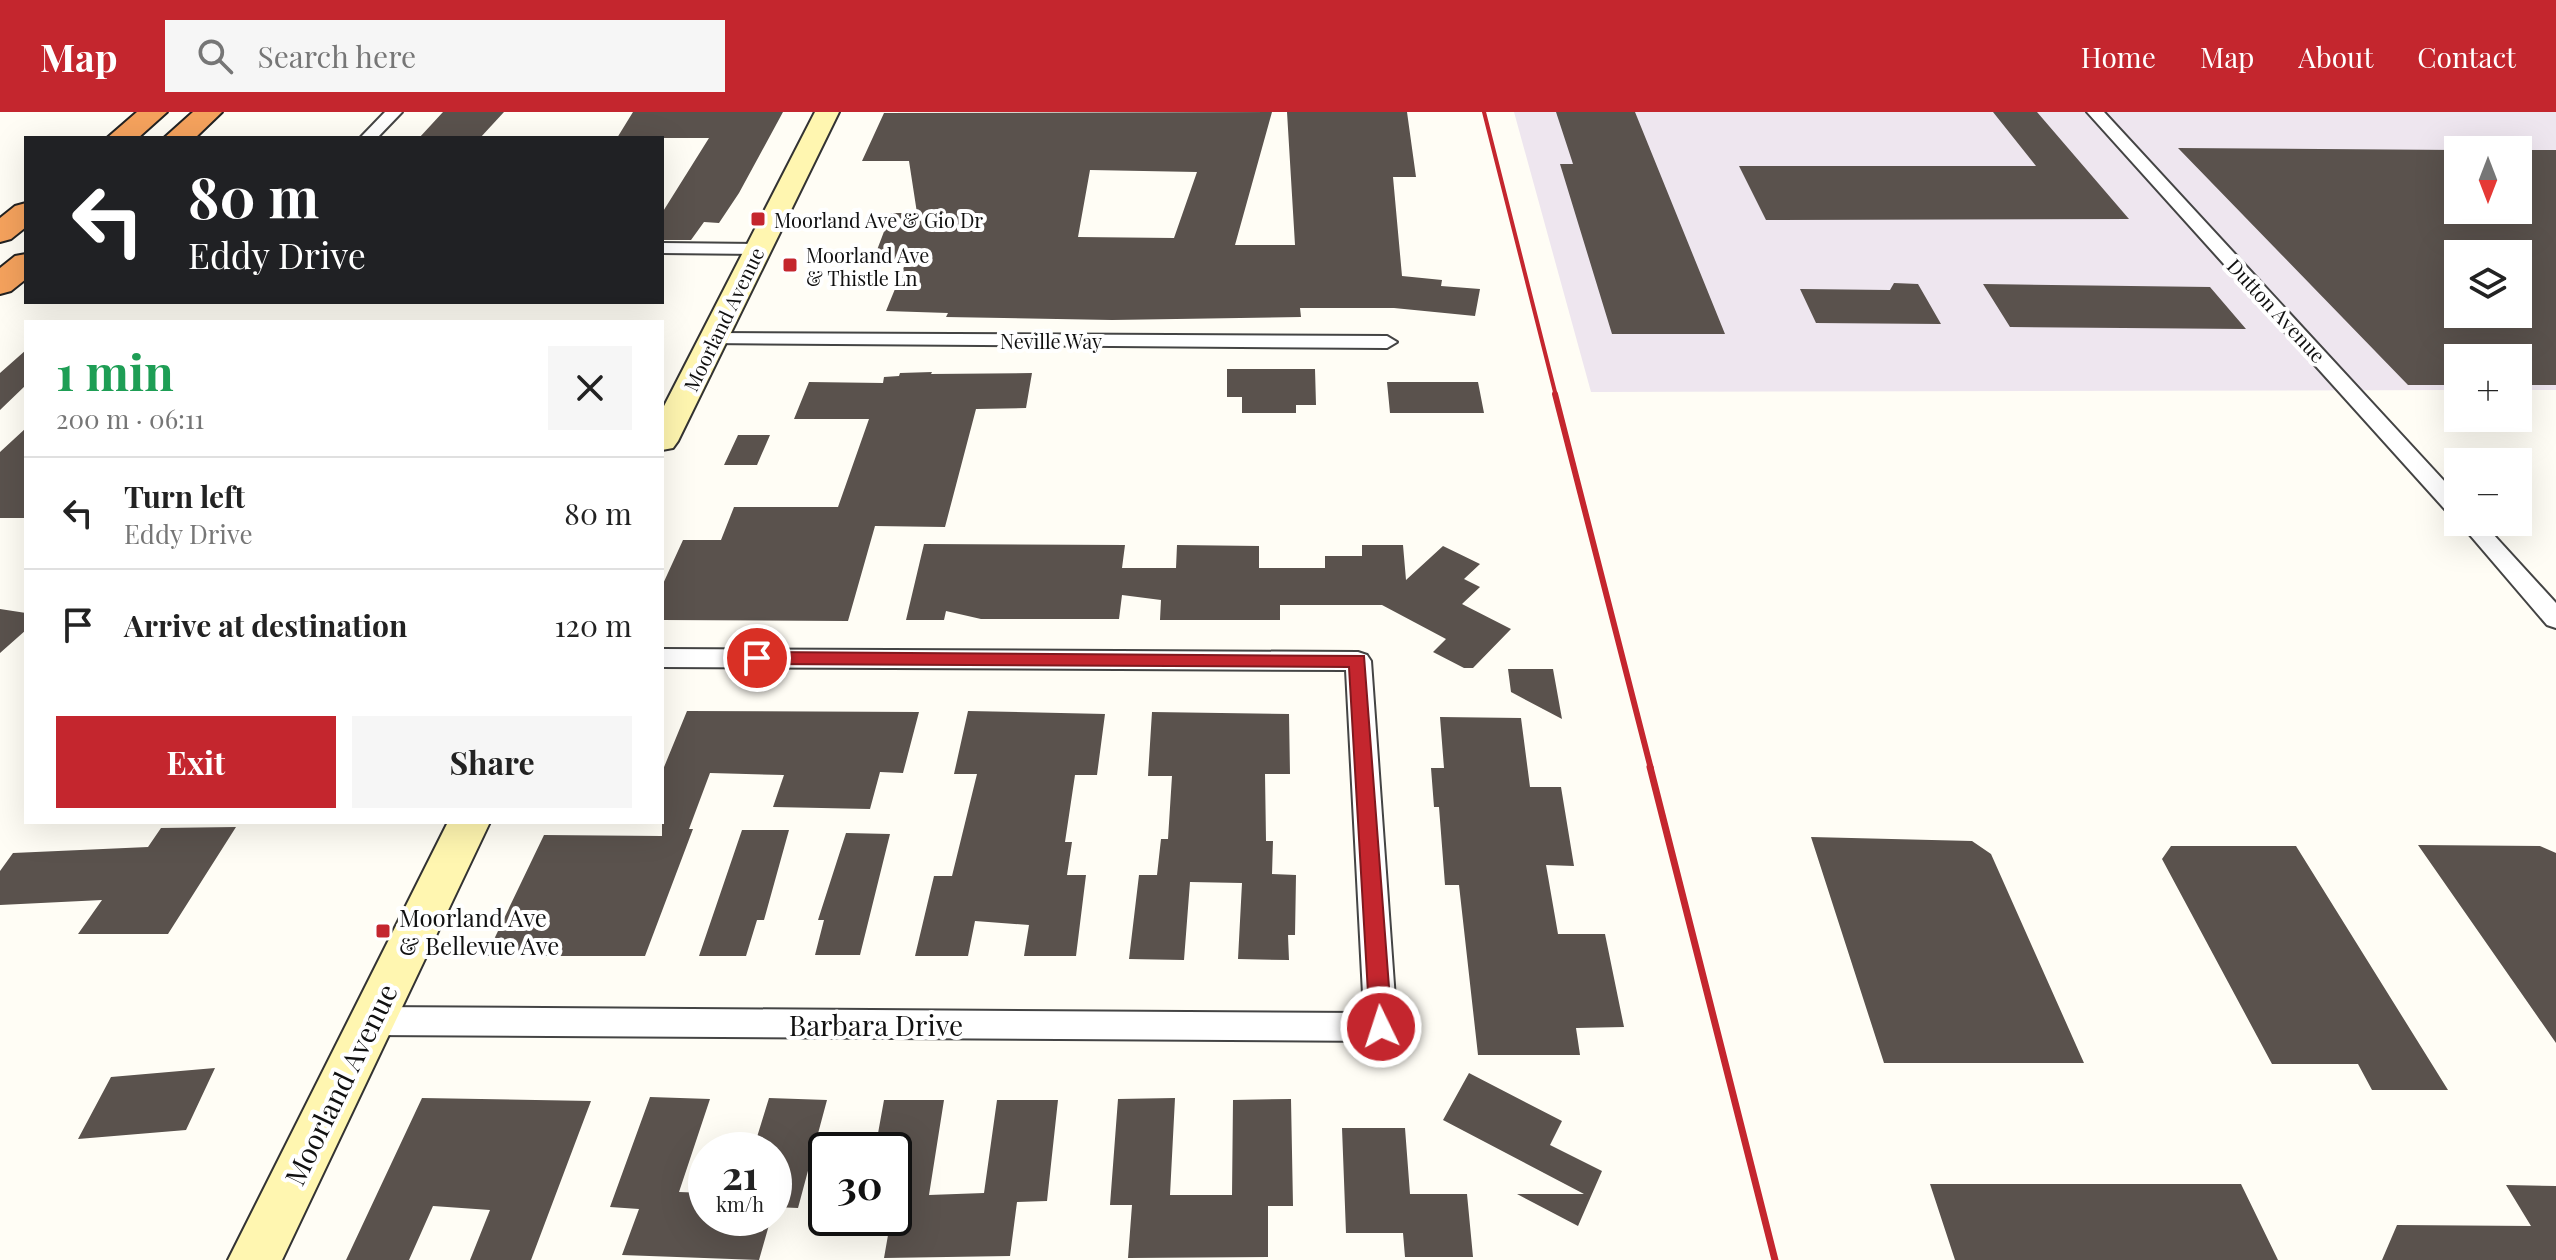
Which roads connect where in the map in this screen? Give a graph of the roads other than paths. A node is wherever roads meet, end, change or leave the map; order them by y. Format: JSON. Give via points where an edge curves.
{"nodes":[{"id":1,"x":154,"y":112,"type":"edge"},
{"id":2,"x":209,"y":112,"type":"edge"},
{"id":3,"x":394,"y":112,"type":"edge"},
{"id":4,"x":827,"y":112,"type":"edge"},
{"id":5,"x":2095,"y":112,"type":"edge"},
{"id":6,"x":124,"y":136,"type":"edge"},
{"id":7,"x":180,"y":136,"type":"edge"},
{"id":8,"x":370,"y":136,"type":"edge"},
{"id":9,"x":24,"y":214,"type":"edge"},
{"id":10,"x":0,"y":233,"type":"edge"},
{"id":11,"x":664,"y":248,"type":"edge"},
{"id":12,"x":758,"y":249,"type":"junction"},
{"id":13,"x":24,"y":265,"type":"edge"},
{"id":14,"x":0,"y":284,"type":"edge"},
{"id":15,"x":715,"y":339,"type":"junction"},
{"id":16,"x":1387,"y":342,"type":"dead end"},
{"id":17,"x":664,"y":437,"type":"edge"},
{"id":18,"x":2444,"y":495,"type":"edge"},
{"id":19,"x":2482,"y":536,"type":"edge"},
{"id":20,"x":2556,"y":619,"type":"edge"},
{"id":21,"x":664,"y":658,"type":"edge"},
{"id":22,"x":468,"y":824,"type":"edge"},
{"id":23,"x":370,"y":1021,"type":"junction"},
{"id":24,"x":254,"y":1260,"type":"edge"}],
"edges":[{"from":1,"to":6,"type":"highway"},
{"from":2,"to":7,"type":"highway"},
{"from":3,"to":8,"type":"street"},
{"from":4,"to":12,"type":"street","name":"Moorland Avenue"},
{"from":5,"to":18,"type":"street","name":"Dutton Avenue"},
{"from":9,"to":10,"type":"highway"},
{"from":11,"to":12,"type":"street"},
{"from":12,"to":15,"type":"street","name":"Moorland Avenue"},
{"from":13,"to":14,"type":"highway"},
{"from":15,"to":16,"type":"street","name":"Neville Way"},
{"from":15,"to":17,"type":"street","name":"Moorland Avenue"},
{"from":19,"to":20,"type":"street"},
{"from":21,"to":23,"type":"street","name":"Barbara Drive","via":[[1358,661],[1381,1027]]},
{"from":22,"to":23,"type":"street","name":"Moorland Avenue"},
{"from":23,"to":24,"type":"street","name":"Moorland Avenue"}]}
